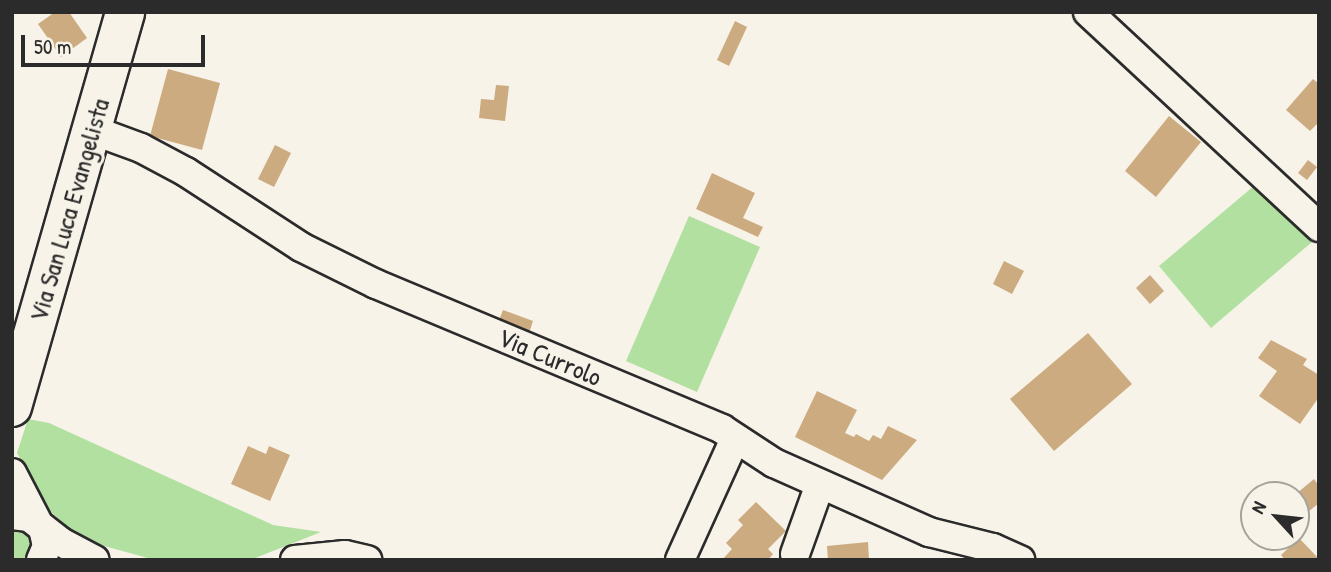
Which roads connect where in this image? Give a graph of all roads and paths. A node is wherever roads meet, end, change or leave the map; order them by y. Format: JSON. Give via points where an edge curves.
{"nodes":[{"id":1,"x":125,"y":12,"type":"edge"},
{"id":2,"x":1088,"y":12,"type":"edge"},
{"id":3,"x":92,"y":130,"type":"junction"},
{"id":4,"x":1319,"y":227,"type":"edge"},
{"id":5,"x":12,"y":407,"type":"edge"},
{"id":6,"x":735,"y":439,"type":"junction"},
{"id":7,"x":12,"y":472,"type":"edge"},
{"id":8,"x":820,"y":484,"type":"junction"},
{"id":9,"x":31,"y":522,"type":"edge"},
{"id":10,"x":795,"y":554,"type":"dead end"},
{"id":11,"x":41,"y":560,"type":"edge"},
{"id":12,"x":95,"y":560,"type":"edge"},
{"id":13,"x":295,"y":560,"type":"edge"},
{"id":14,"x":368,"y":560,"type":"edge"},
{"id":15,"x":680,"y":560,"type":"edge"},
{"id":16,"x":1020,"y":560,"type":"edge"}],
"edges":[{"from":1,"to":3,"type":"main road","name":"Via San Luca Evangelista"},
{"from":2,"to":4,"type":"street"},
{"from":3,"to":5,"type":"main road","name":"Via San Luca Evangelista"},
{"from":3,"to":6,"type":"street","name":"Via Currolo","via":[[141,148],[186,172],[301,247],[376,284],[722,429]]},
{"from":6,"to":8,"type":"street","name":"Via Currolo"},
{"from":6,"to":15,"type":"street"},
{"from":7,"to":9,"type":"street"},
{"from":8,"to":10,"type":"street"},
{"from":8,"to":16,"type":"street","name":"Via Currolo","via":[[929,532],[993,548]]},
{"from":9,"to":11,"type":"street","via":[[47,546]]},
{"from":9,"to":12,"type":"street"},
{"from":13,"to":14,"type":"street","via":[[322,555]]}]}
